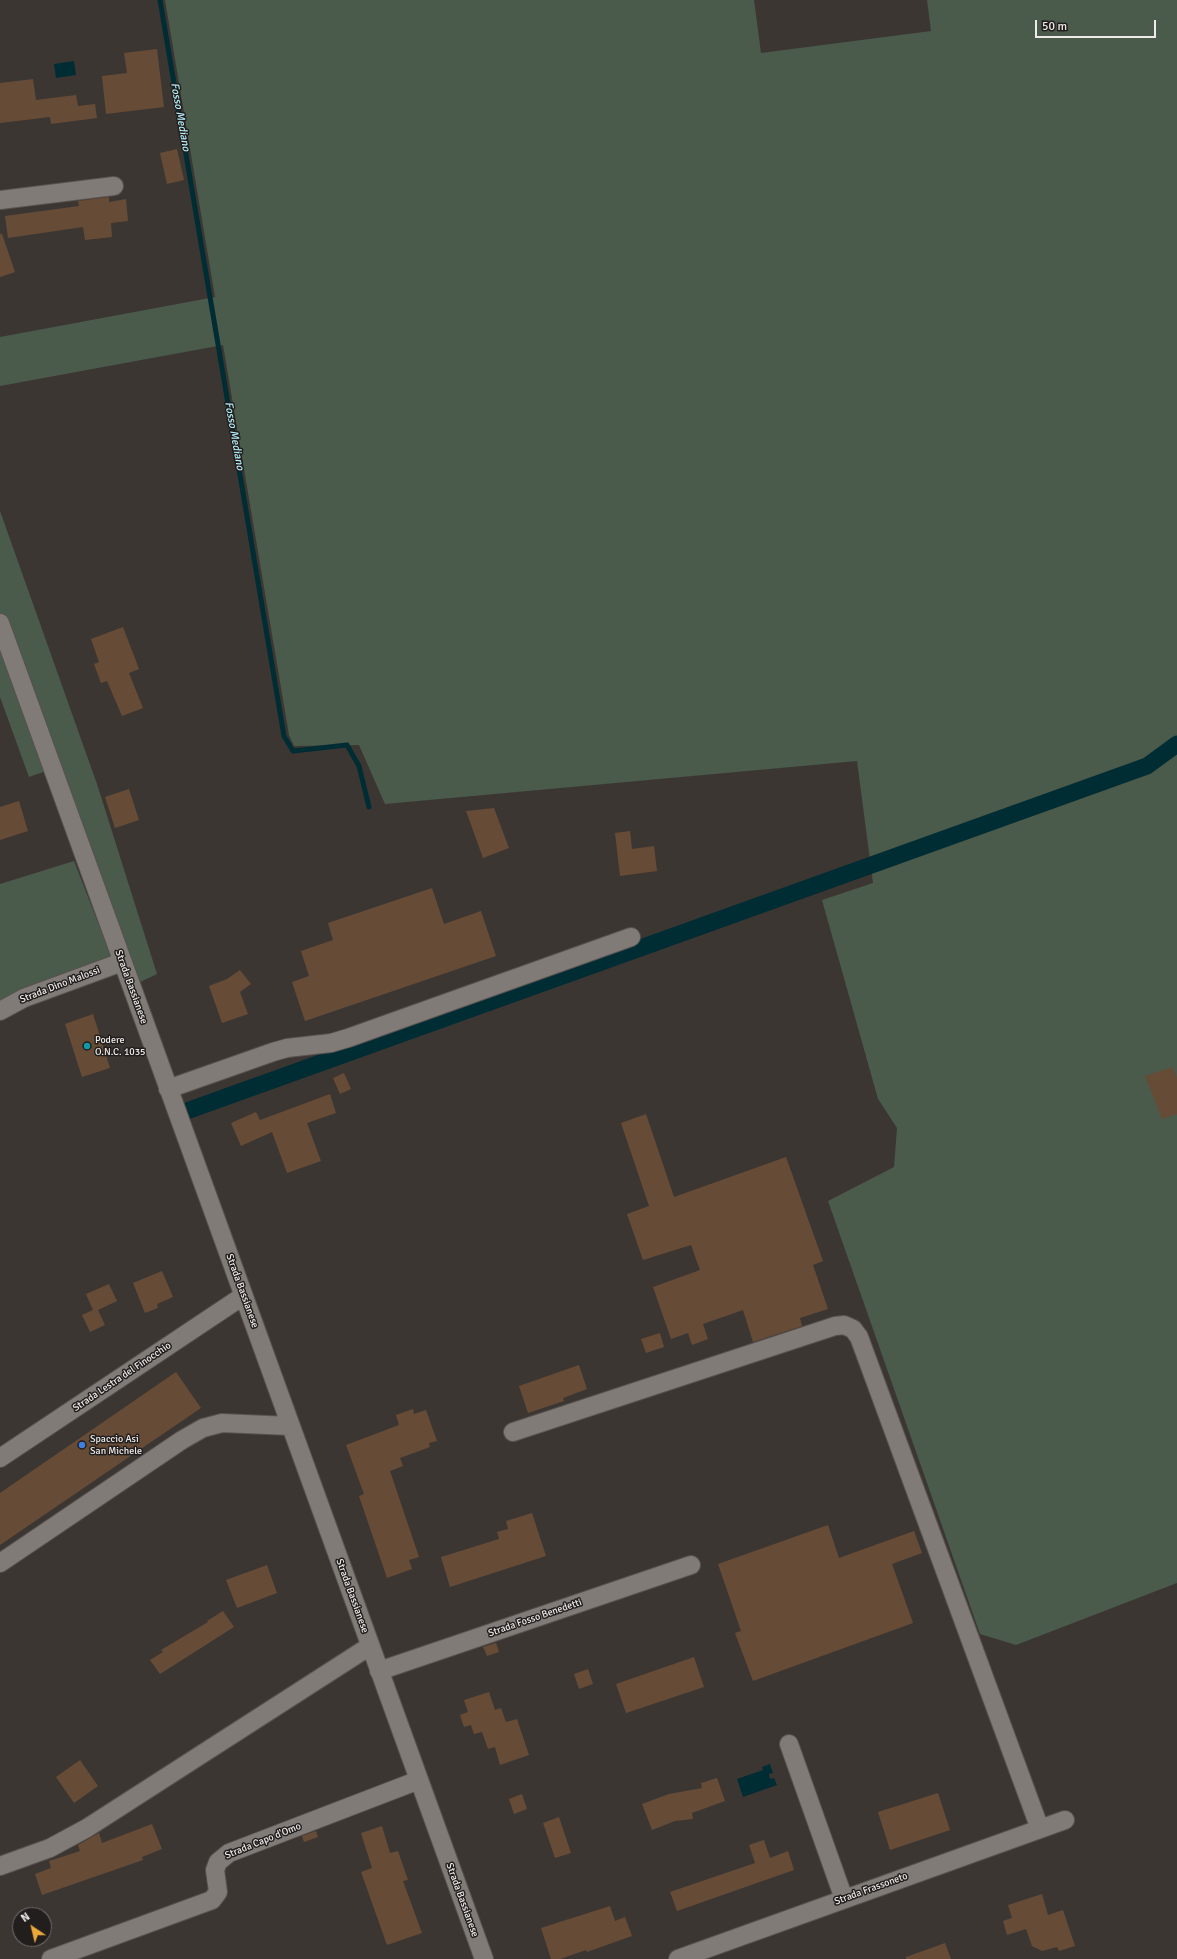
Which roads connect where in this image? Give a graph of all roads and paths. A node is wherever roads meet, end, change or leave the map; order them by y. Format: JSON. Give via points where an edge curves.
{"nodes":[{"id":1,"x":114,"y":186,"type":"dead end"},
{"id":2,"x":0,"y":200,"type":"edge"},
{"id":3,"x":0,"y":623,"type":"edge"},
{"id":4,"x":631,"y":937,"type":"dead end"},
{"id":5,"x":122,"y":962,"type":"junction"},
{"id":6,"x":0,"y":1011,"type":"edge"},
{"id":7,"x":168,"y":1089,"type":"junction"},
{"id":8,"x":243,"y":1296,"type":"junction"},
{"id":9,"x":290,"y":1426,"type":"junction"},
{"id":10,"x":513,"y":1432,"type":"dead end"},
{"id":11,"x":0,"y":1458,"type":"edge"},
{"id":12,"x":0,"y":1563,"type":"edge"},
{"id":13,"x":690,"y":1564,"type":"dead end"},
{"id":14,"x":370,"y":1646,"type":"junction"},
{"id":15,"x":379,"y":1671,"type":"junction"},
{"id":16,"x":788,"y":1744,"type":"dead end"},
{"id":17,"x":419,"y":1780,"type":"junction"},
{"id":18,"x":1064,"y":1820,"type":"dead end"},
{"id":19,"x":1040,"y":1829,"type":"junction"},
{"id":20,"x":0,"y":1866,"type":"edge"},
{"id":21,"x":844,"y":1899,"type":"junction"},
{"id":22,"x":51,"y":1959,"type":"edge"},
{"id":23,"x":484,"y":1959,"type":"edge"},
{"id":24,"x":678,"y":1959,"type":"edge"}],
"edges":[{"from":1,"to":2,"type":"street"},
{"from":3,"to":5,"type":"street","name":"Strada Bassianese"},
{"from":4,"to":7,"type":"street","via":[[348,1038],[331,1043],[287,1048]]},
{"from":5,"to":6,"type":"street","name":"Strada Dino Malossi","via":[[24,998]]},
{"from":5,"to":7,"type":"street","name":"Strada Bassianese"},
{"from":7,"to":8,"type":"street","name":"Strada Bassianese"},
{"from":8,"to":9,"type":"street","name":"Strada Bassianese"},
{"from":8,"to":11,"type":"street","name":"Strada Lestra del Finocchio"},
{"from":9,"to":12,"type":"street","via":[[222,1423],[203,1428]]},
{"from":9,"to":14,"type":"street","name":"Strada Bassianese"},
{"from":10,"to":19,"type":"street","via":[[835,1326],[844,1325],[853,1329],[862,1344]]},
{"from":13,"to":15,"type":"street","name":"Strada Fosso Benedetti"},
{"from":14,"to":15,"type":"street","name":"Strada Bassianese"},
{"from":14,"to":20,"type":"street","via":[[86,1828],[50,1848]]},
{"from":15,"to":17,"type":"street","name":"Strada Bassianese"},
{"from":16,"to":21,"type":"street"},
{"from":17,"to":22,"type":"street","name":"Strada Capo d'Omo","via":[[229,1853],[218,1862],[215,1870],[218,1892],[212,1900]]},
{"from":17,"to":23,"type":"street","name":"Strada Bassianese"},
{"from":18,"to":19,"type":"street","name":"Strada Frassoneto"},
{"from":19,"to":21,"type":"street","name":"Strada Frassoneto"},
{"from":21,"to":24,"type":"street","name":"Strada Frassoneto"}]}
